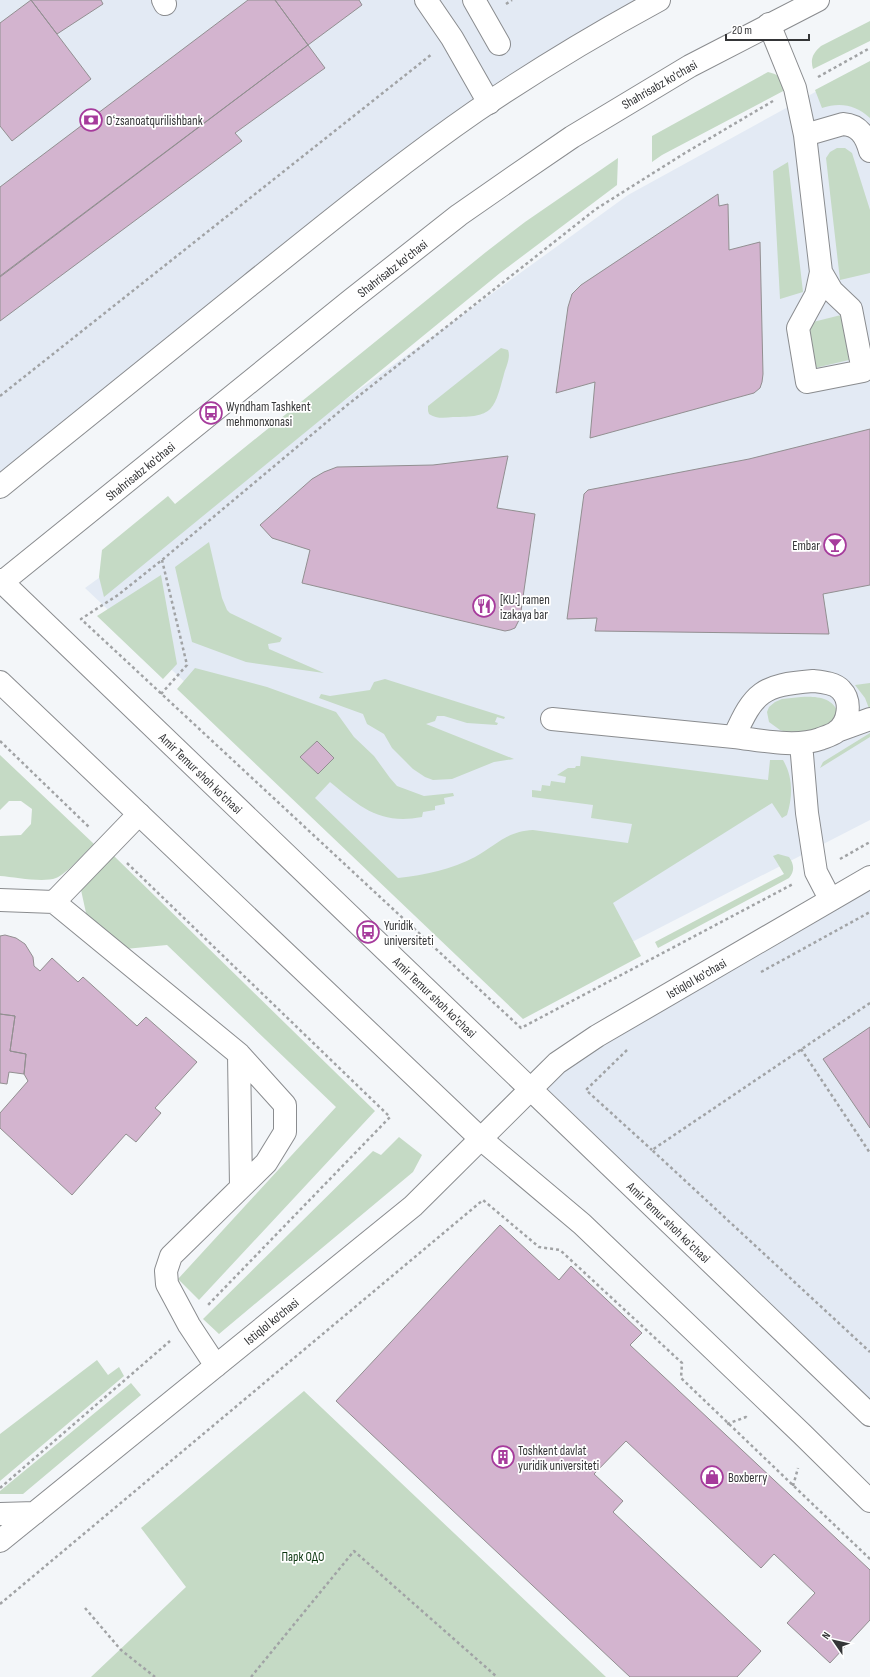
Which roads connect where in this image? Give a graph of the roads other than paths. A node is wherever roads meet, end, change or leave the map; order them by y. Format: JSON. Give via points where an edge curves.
{"nodes":[{"id":1,"x":426,"y":0,"type":"edge"},
{"id":2,"x":659,"y":0,"type":"edge"},
{"id":3,"x":818,"y":0,"type":"edge"},
{"id":4,"x":480,"y":9,"type":"edge"},
{"id":5,"x":769,"y":24,"type":"junction"},
{"id":6,"x":499,"y":44,"type":"dead end"},
{"id":7,"x":489,"y":103,"type":"junction"},
{"id":8,"x":805,"y":135,"type":"junction"},
{"id":9,"x":870,"y":150,"type":"edge"},
{"id":10,"x":821,"y":272,"type":"junction"},
{"id":11,"x":0,"y":488,"type":"edge"},
{"id":12,"x":1,"y":582,"type":"edge"},
{"id":13,"x":0,"y":682,"type":"edge"},
{"id":14,"x":552,"y":719,"type":"dead end"},
{"id":15,"x":870,"y":720,"type":"edge"},
{"id":16,"x":837,"y":731,"type":"junction"},
{"id":17,"x":734,"y":738,"type":"junction"},
{"id":18,"x":801,"y":743,"type":"junction"},
{"id":19,"x":139,"y":814,"type":"junction"},
{"id":20,"x":870,"y":877,"type":"edge"},
{"id":21,"x":830,"y":899,"type":"junction"},
{"id":22,"x":0,"y":900,"type":"edge"},
{"id":23,"x":54,"y":902,"type":"junction"},
{"id":24,"x":239,"y":1054,"type":"junction"},
{"id":25,"x":531,"y":1089,"type":"junction"},
{"id":26,"x":481,"y":1139,"type":"junction"},
{"id":27,"x":241,"y":1187,"type":"junction"},
{"id":28,"x":216,"y":1366,"type":"junction"},
{"id":29,"x":870,"y":1415,"type":"edge"},
{"id":30,"x":870,"y":1501,"type":"edge"},
{"id":31,"x":35,"y":1513,"type":"junction"},
{"id":32,"x":0,"y":1514,"type":"edge"},
{"id":33,"x":0,"y":1541,"type":"edge"}],
"edges":[{"from":1,"to":7,"type":"main road","via":[[452,38]]},
{"from":2,"to":7,"type":"main road","via":[[592,37]]},
{"from":3,"to":5,"type":"main road","name":"Shahrisabz ko'chasi"},
{"from":4,"to":6,"type":"main road"},
{"from":5,"to":8,"type":"main road","via":[[795,88]]},
{"from":5,"to":12,"type":"main road","name":"Shahrisabz ko'chasi","via":[[630,100],[459,215]]},
{"from":7,"to":11,"type":"main road","via":[[418,153],[309,238]]},
{"from":8,"to":9,"type":"main road","via":[[849,124],[859,129]]},
{"from":8,"to":10,"type":"main road"},
{"from":10,"to":10,"type":"main road","via":[[816,295],[798,328],[807,382],[863,371],[851,309],[832,291]]},
{"from":12,"to":25,"type":"main road","name":"Amir Temur shoh ko'chasi"},
{"from":13,"to":19,"type":"main road"},
{"from":14,"to":17,"type":"main road"},
{"from":15,"to":16,"type":"main road"},
{"from":16,"to":17,"type":"main road","via":[[846,718],[848,702],[841,689],[813,681],[777,686],[758,696],[749,705]]},
{"from":16,"to":18,"type":"main road"},
{"from":17,"to":18,"type":"main road"},
{"from":18,"to":21,"type":"main road","via":[[807,813],[816,872]]},
{"from":19,"to":23,"type":"main road"},
{"from":19,"to":26,"type":"main road"},
{"from":20,"to":21,"type":"main road","name":"Istiqlol ko'chasi"},
{"from":21,"to":25,"type":"main road","name":"Istiqlol ko'chasi","via":[[597,1036],[557,1063]]},
{"from":22,"to":23,"type":"main road"},
{"from":23,"to":24,"type":"main road"},
{"from":24,"to":27,"type":"main road"},
{"from":24,"to":27,"type":"main road","via":[[285,1105],[285,1132],[266,1163]]},
{"from":25,"to":26,"type":"main road","name":"Istiqlol ko‘chasi"},
{"from":25,"to":29,"type":"main road","name":"Amir Temur shoh ko'chasi"},
{"from":26,"to":28,"type":"main road","name":"Istiqlol ko‘chasi","via":[[413,1206]]},
{"from":26,"to":30,"type":"main road","via":[[582,1224]]},
{"from":27,"to":28,"type":"main road","via":[[171,1256],[166,1271],[167,1284],[181,1311]]},
{"from":28,"to":31,"type":"main road","name":"Istiqlol ko‘chasi"},
{"from":31,"to":32,"type":"main road"},
{"from":31,"to":33,"type":"main road","name":"Istiqlol ko‘chasi"}]}
